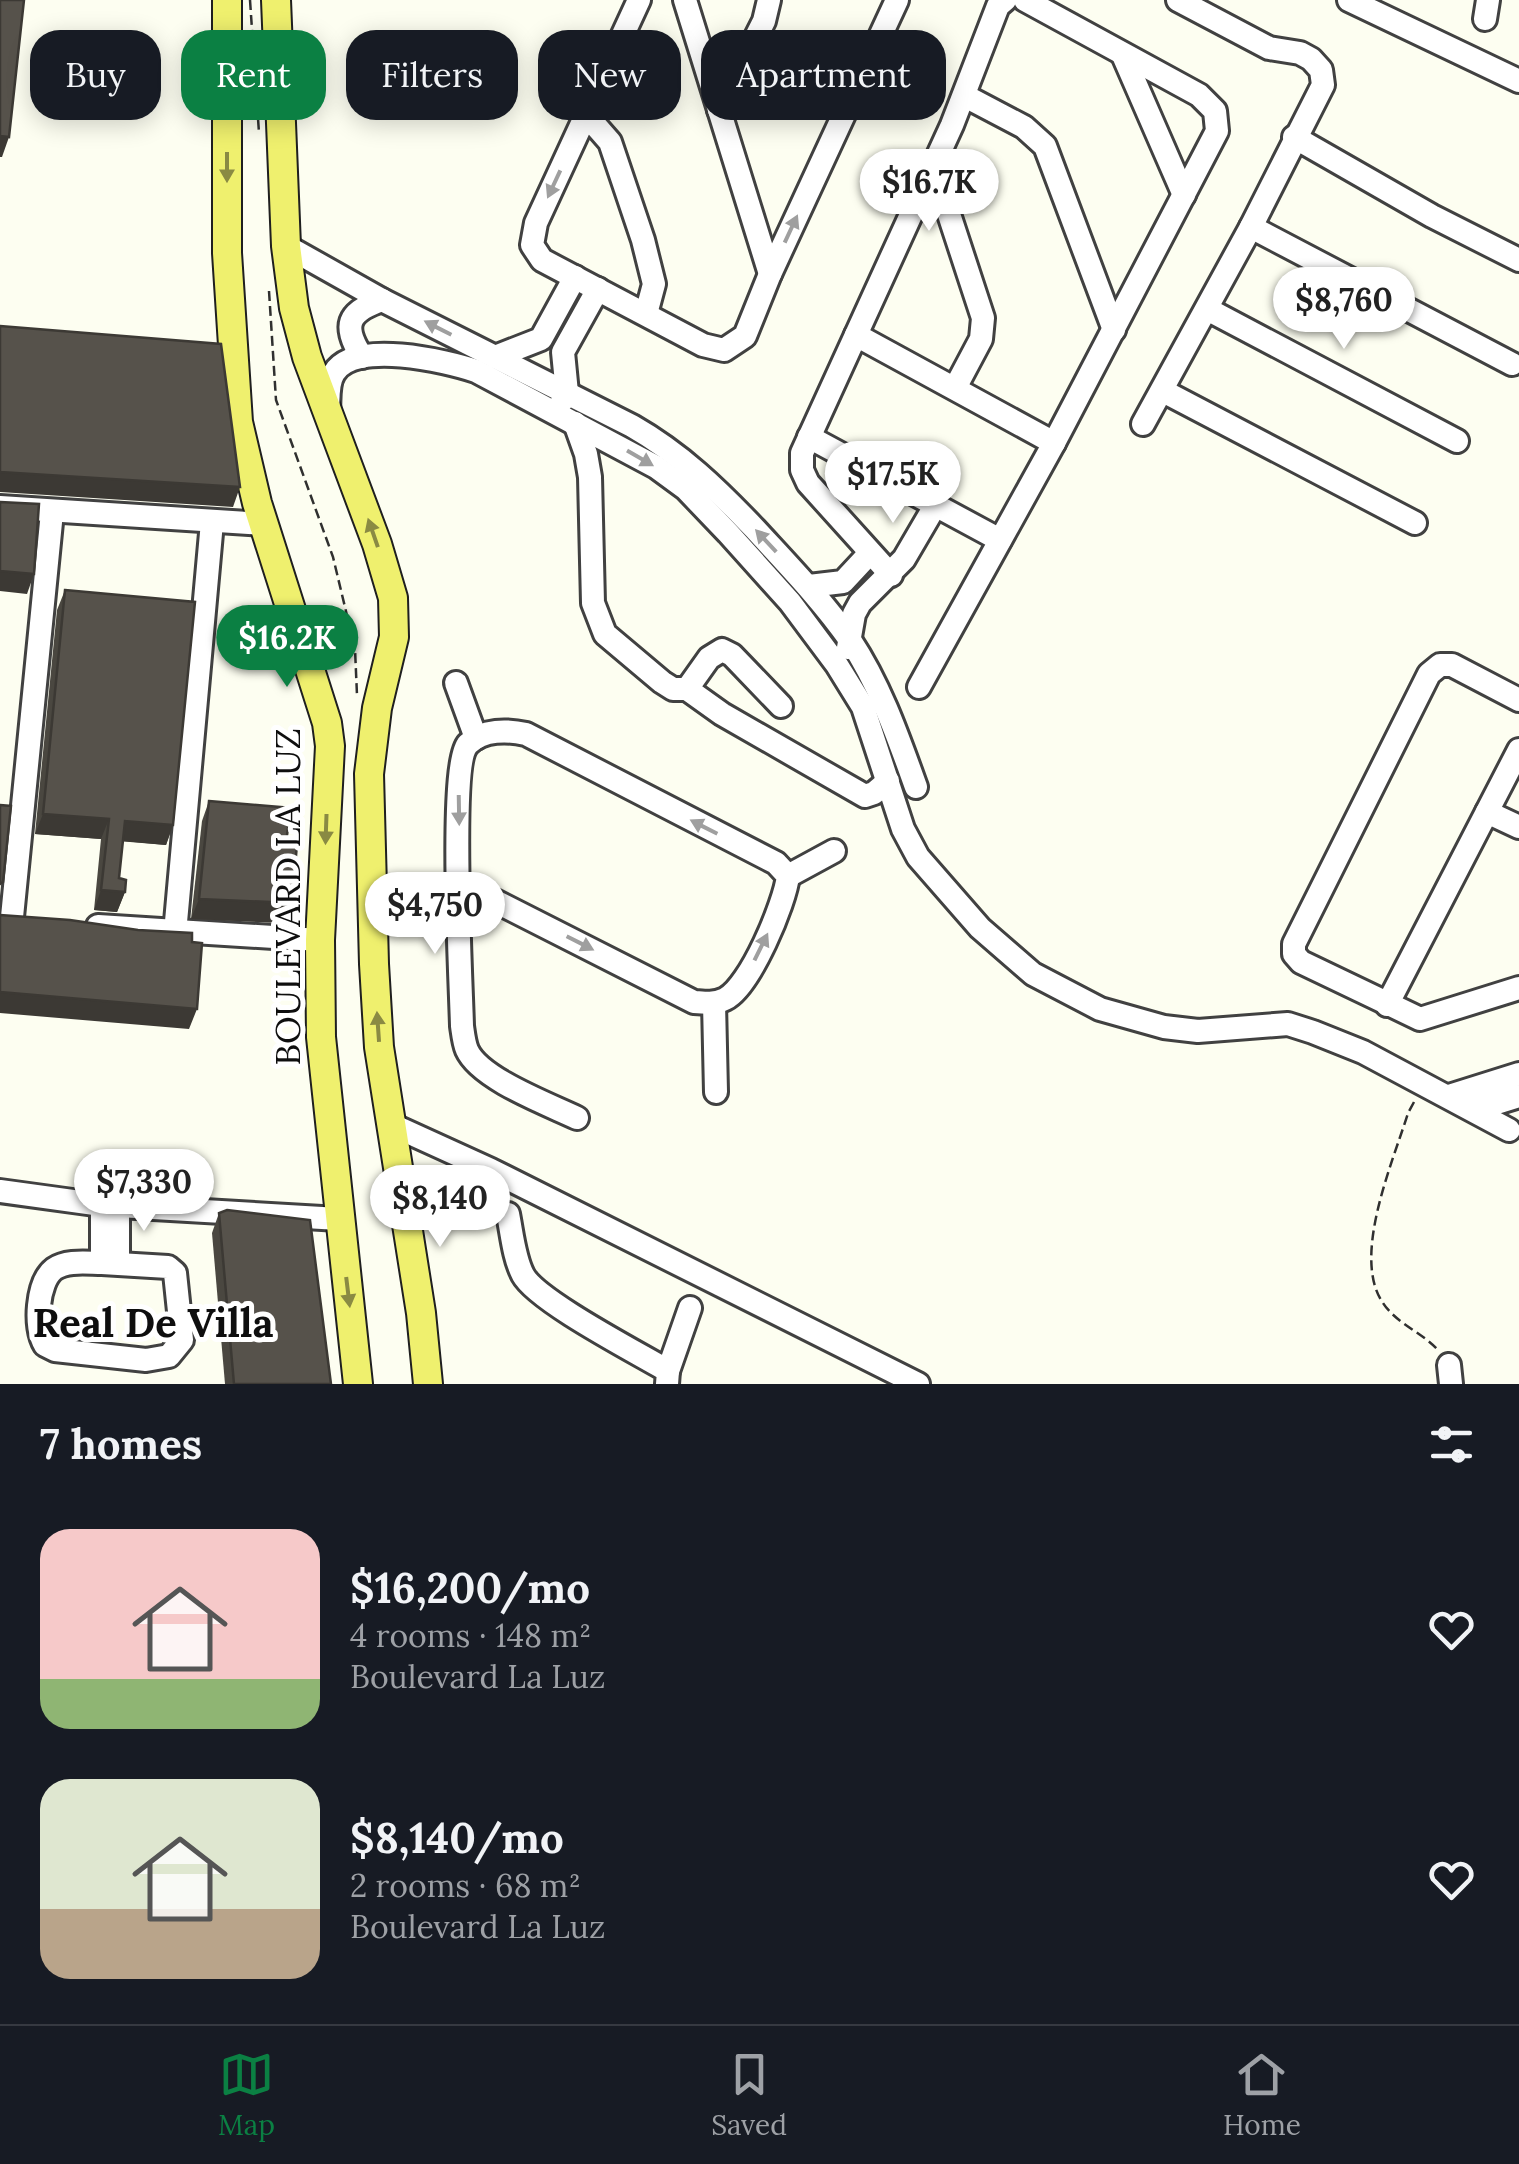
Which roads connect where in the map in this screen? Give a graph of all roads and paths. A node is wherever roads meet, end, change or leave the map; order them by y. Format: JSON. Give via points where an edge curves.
{"nodes":[{"id":1,"x":227,"y":0,"type":"edge"},
{"id":2,"x":276,"y":0,"type":"edge"},
{"id":3,"x":638,"y":0,"type":"edge"},
{"id":4,"x":685,"y":0,"type":"edge"},
{"id":5,"x":768,"y":0,"type":"edge"},
{"id":6,"x":897,"y":0,"type":"edge"},
{"id":7,"x":1004,"y":0,"type":"edge"},
{"id":8,"x":1025,"y":0,"type":"edge"},
{"id":9,"x":1178,"y":0,"type":"edge"},
{"id":10,"x":1349,"y":0,"type":"edge"},
{"id":11,"x":624,"y":30,"type":"edge"},
{"id":12,"x":759,"y":30,"type":"edge"},
{"id":13,"x":701,"y":52,"type":"edge"},
{"id":14,"x":1123,"y":55,"type":"junction"},
{"id":15,"x":1519,"y":82,"type":"edge"},
{"id":16,"x":965,"y":96,"type":"junction"},
{"id":17,"x":584,"y":120,"type":"joint"},
{"id":18,"x":722,"y":120,"type":"edge"},
{"id":19,"x":1294,"y":137,"type":"junction"},
{"id":20,"x":927,"y":179,"type":"junction"},
{"id":21,"x":1184,"y":196,"type":"junction"},
{"id":22,"x":1251,"y":227,"type":"junction"},
{"id":23,"x":286,"y":246,"type":"junction"},
{"id":24,"x":1519,"y":260,"type":"edge"},
{"id":25,"x":770,"y":274,"type":"junction"},
{"id":26,"x":575,"y":277,"type":"junction"},
{"id":27,"x":598,"y":289,"type":"junction"},
{"id":28,"x":382,"y":300,"type":"junction"},
{"id":29,"x":1207,"y":309,"type":"junction"},
{"id":30,"x":646,"y":314,"type":"junction"},
{"id":31,"x":1114,"y":330,"type":"junction"},
{"id":32,"x":856,"y":335,"type":"junction"},
{"id":33,"x":541,"y":339,"type":"junction"},
{"id":34,"x":562,"y":352,"type":"junction"},
{"id":35,"x":362,"y":357,"type":"junction"},
{"id":36,"x":495,"y":357,"type":"junction"},
{"id":37,"x":1512,"y":364,"type":"dead end"},
{"id":38,"x":955,"y":388,"type":"junction"},
{"id":39,"x":1163,"y":390,"type":"junction"},
{"id":40,"x":566,"y":410,"type":"junction"},
{"id":41,"x":328,"y":414,"type":"junction"},
{"id":42,"x":1143,"y":424,"type":"dead end"},
{"id":43,"x":809,"y":437,"type":"junction"},
{"id":44,"x":1457,"y":441,"type":"dead end"},
{"id":45,"x":1054,"y":443,"type":"junction"},
{"id":46,"x":0,"y":506,"type":"edge"},
{"id":47,"x":935,"y":506,"type":"junction"},
{"id":48,"x":52,"y":512,"type":"junction"},
{"id":49,"x":212,"y":522,"type":"junction"},
{"id":50,"x":1415,"y":522,"type":"dead end"},
{"id":51,"x":263,"y":524,"type":"junction"},
{"id":52,"x":1000,"y":540,"type":"junction"},
{"id":53,"x":870,"y":552,"type":"junction"},
{"id":54,"x":891,"y":575,"type":"junction"},
{"id":55,"x":843,"y":582,"type":"junction"},
{"id":56,"x":809,"y":586,"type":"junction"},
{"id":57,"x":860,"y":603,"type":"junction"},
{"id":58,"x":851,"y":642,"type":"junction"},
{"id":59,"x":838,"y":665,"type":"junction"},
{"id":60,"x":456,"y":683,"type":"dead end"},
{"id":61,"x":919,"y":686,"type":"dead end"},
{"id":62,"x":687,"y":689,"type":"junction"},
{"id":63,"x":1519,"y":700,"type":"edge"},
{"id":64,"x":781,"y":706,"type":"dead end"},
{"id":65,"x":476,"y":738,"type":"junction"},
{"id":66,"x":1519,"y":750,"type":"edge"},
{"id":67,"x":369,"y":774,"type":"junction"},
{"id":68,"x":328,"y":775,"type":"junction"},
{"id":69,"x":888,"y":781,"type":"junction"},
{"id":70,"x":916,"y":787,"type":"dead end"},
{"id":71,"x":1487,"y":812,"type":"junction"},
{"id":72,"x":1519,"y":827,"type":"edge"},
{"id":73,"x":834,"y":851,"type":"dead end"},
{"id":74,"x":788,"y":876,"type":"junction"},
{"id":75,"x":374,"y":888,"type":"junction"},
{"id":76,"x":460,"y":888,"type":"junction"},
{"id":77,"x":14,"y":917,"type":"edge"},
{"id":78,"x":67,"y":923,"type":"edge"},
{"id":79,"x":175,"y":933,"type":"junction"},
{"id":80,"x":320,"y":940,"type":"junction"},
{"id":81,"x":1519,"y":988,"type":"edge"},
{"id":82,"x":714,"y":1003,"type":"junction"},
{"id":83,"x":1388,"y":1005,"type":"junction"},
{"id":84,"x":1519,"y":1074,"type":"edge"},
{"id":85,"x":1426,"y":1084,"type":"junction"},
{"id":86,"x":716,"y":1092,"type":"dead end"},
{"id":87,"x":1449,"y":1096,"type":"junction"},
{"id":88,"x":1519,"y":1096,"type":"edge"},
{"id":89,"x":1474,"y":1110,"type":"junction"},
{"id":90,"x":577,"y":1118,"type":"dead end"},
{"id":91,"x":390,"y":1124,"type":"junction"},
{"id":92,"x":1509,"y":1130,"type":"dead end"},
{"id":93,"x":0,"y":1191,"type":"edge"},
{"id":94,"x":110,"y":1206,"type":"junction"},
{"id":95,"x":508,"y":1214,"type":"dead end"},
{"id":96,"x":339,"y":1219,"type":"junction"},
{"id":97,"x":110,"y":1262,"type":"junction"},
{"id":98,"x":690,"y":1308,"type":"dead end"},
{"id":99,"x":353,"y":1333,"type":"junction"},
{"id":100,"x":1450,"y":1375,"type":"edge"},
{"id":101,"x":668,"y":1377,"type":"edge"},
{"id":102,"x":358,"y":1384,"type":"edge"},
{"id":103,"x":375,"y":1384,"type":"edge"},
{"id":104,"x":428,"y":1384,"type":"edge"},
{"id":105,"x":918,"y":1384,"type":"edge"}],
"edges":[{"from":1,"to":51,"type":"main road","name":"BOULEVARD LA LUZ","one_way":true,"via":[[234,380]]},
{"from":2,"to":23,"type":"main road"},
{"from":3,"to":11,"type":"street"},
{"from":4,"to":13,"type":"street"},
{"from":5,"to":12,"type":"street"},
{"from":25,"to":6,"type":"street","one_way":true},
{"from":7,"to":16,"type":"street"},
{"from":8,"to":14,"type":"street"},
{"from":9,"to":19,"type":"street","via":[[1269,48],[1300,53],[1318,65],[1319,96]]},
{"from":10,"to":15,"type":"street"},
{"from":14,"to":21,"type":"street"},
{"from":14,"to":21,"type":"street","via":[[1199,95],[1215,111],[1217,131]]},
{"from":16,"to":20,"type":"street"},
{"from":16,"to":31,"type":"street","via":[[1024,127],[1044,146]]},
{"from":17,"to":26,"type":"street","one_way":true,"via":[[532,233],[542,260]]},
{"from":17,"to":30,"type":"street","via":[[610,142],[643,240],[654,284]]},
{"from":18,"to":25,"type":"street"},
{"from":19,"to":22,"type":"street"},
{"from":19,"to":24,"type":"street"},
{"from":20,"to":32,"type":"street"},
{"from":20,"to":38,"type":"street","via":[[945,202],[984,318],[981,339]]},
{"from":21,"to":31,"type":"street"},
{"from":22,"to":29,"type":"street"},
{"from":22,"to":37,"type":"street"},
{"from":23,"to":28,"type":"street"},
{"from":23,"to":41,"type":"main road","via":[[300,336]]},
{"from":25,"to":30,"type":"street","via":[[745,336],[724,350]]},
{"from":26,"to":27,"type":"street"},
{"from":26,"to":33,"type":"street"},
{"from":27,"to":30,"type":"street"},
{"from":27,"to":34,"type":"street"},
{"from":28,"to":35,"type":"street","via":[[352,318],[350,337]]},
{"from":36,"to":28,"type":"street","one_way":true},
{"from":29,"to":39,"type":"street"},
{"from":29,"to":44,"type":"street"},
{"from":31,"to":45,"type":"street"},
{"from":32,"to":38,"type":"street"},
{"from":32,"to":43,"type":"street"},
{"from":33,"to":34,"type":"street"},
{"from":33,"to":36,"type":"street"},
{"from":34,"to":40,"type":"street"},
{"from":35,"to":40,"type":"street","via":[[446,362]]},
{"from":35,"to":41,"type":"street","via":[[334,372]]},
{"from":36,"to":40,"type":"street"},
{"from":38,"to":45,"type":"street"},
{"from":39,"to":42,"type":"street"},
{"from":39,"to":50,"type":"street"},
{"from":56,"to":40,"type":"street","one_way":true,"via":[[668,446]]},
{"from":40,"to":59,"type":"street","one_way":true,"via":[[686,489]]},
{"from":40,"to":62,"type":"street","via":[[590,478],[597,619],[605,634],[662,682]]},
{"from":67,"to":41,"type":"main road","one_way":true,"via":[[394,638],[393,598]]},
{"from":43,"to":47,"type":"street"},
{"from":43,"to":53,"type":"street","via":[[800,461],[808,483]]},
{"from":45,"to":52,"type":"street"},
{"from":46,"to":48,"type":"street"},
{"from":47,"to":52,"type":"street"},
{"from":47,"to":54,"type":"street"},
{"from":48,"to":49,"type":"street"},
{"from":48,"to":77,"type":"street"},
{"from":49,"to":51,"type":"street"},
{"from":49,"to":79,"type":"street"},
{"from":51,"to":68,"type":"main road","name":"BOULEVARD LA LUZ","via":[[328,723]]},
{"from":52,"to":61,"type":"street"},
{"from":53,"to":54,"type":"street"},
{"from":53,"to":55,"type":"street"},
{"from":54,"to":57,"type":"street"},
{"from":55,"to":56,"type":"street"},
{"from":55,"to":57,"type":"street"},
{"from":56,"to":58,"type":"street"},
{"from":57,"to":58,"type":"street"},
{"from":58,"to":59,"type":"street"},
{"from":58,"to":70,"type":"street","via":[[889,714]]},
{"from":59,"to":69,"type":"street","via":[[863,707]]},
{"from":60,"to":65,"type":"street"},
{"from":62,"to":64,"type":"street","via":[[708,658],[722,650]]},
{"from":62,"to":69,"type":"street","via":[[865,796]]},
{"from":63,"to":83,"type":"street","via":[[1452,665],[1429,674],[1294,944],[1301,962]]},
{"from":74,"to":65,"type":"street","one_way":true,"via":[[526,734],[509,730]]},
{"from":65,"to":76,"type":"street","one_way":true,"via":[[466,746],[458,777]]},
{"from":66,"to":71,"type":"street"},
{"from":67,"to":68,"type":"main road"},
{"from":67,"to":75,"type":"main road"},
{"from":68,"to":80,"type":"main road","name":"BOULEVARD LA LUZ","one_way":true},
{"from":69,"to":85,"type":"street","via":[[904,829],[936,882],[1033,974],[1100,1009],[1164,1027],[1288,1024]]},
{"from":71,"to":72,"type":"street"},
{"from":71,"to":83,"type":"street"},
{"from":73,"to":74,"type":"street"},
{"from":82,"to":74,"type":"street","one_way":true,"via":[[742,986],[786,894]]},
{"from":75,"to":76,"type":"street"},
{"from":91,"to":75,"type":"main road","one_way":true,"via":[[379,1047]]},
{"from":76,"to":82,"type":"street","one_way":true,"via":[[529,916],[694,1002]]},
{"from":76,"to":90,"type":"street","via":[[466,1048],[496,1078]]},
{"from":78,"to":79,"type":"street"},
{"from":79,"to":80,"type":"street"},
{"from":80,"to":96,"type":"main road","name":"BOULEVARD LA LUZ","via":[[321,1037]]},
{"from":81,"to":83,"type":"street","via":[[1420,1019]]},
{"from":82,"to":86,"type":"street"},
{"from":84,"to":87,"type":"street"},
{"from":85,"to":87,"type":"street"},
{"from":85,"to":100,"type":"path","via":[[1408,1113],[1370,1261],[1380,1300],[1444,1355]]},
{"from":87,"to":89,"type":"street"},
{"from":88,"to":89,"type":"street"},
{"from":89,"to":92,"type":"street"},
{"from":91,"to":104,"type":"main road"},
{"from":91,"to":105,"type":"street"},
{"from":93,"to":94,"type":"street"},
{"from":94,"to":96,"type":"street"},
{"from":94,"to":97,"type":"street"},
{"from":95,"to":101,"type":"street","via":[[520,1267],[535,1290]]},
{"from":96,"to":99,"type":"main road","name":"BOULEVARD LA LUZ","one_way":true},
{"from":97,"to":97,"type":"street","via":[[65,1264],[50,1272],[41,1338],[55,1350],[146,1360],[168,1356],[182,1340],[175,1273]]},
{"from":98,"to":101,"type":"street"},
{"from":99,"to":102,"type":"main road","name":"BOULEVARD LA LUZ"},
{"from":99,"to":103,"type":"main road"}]}
